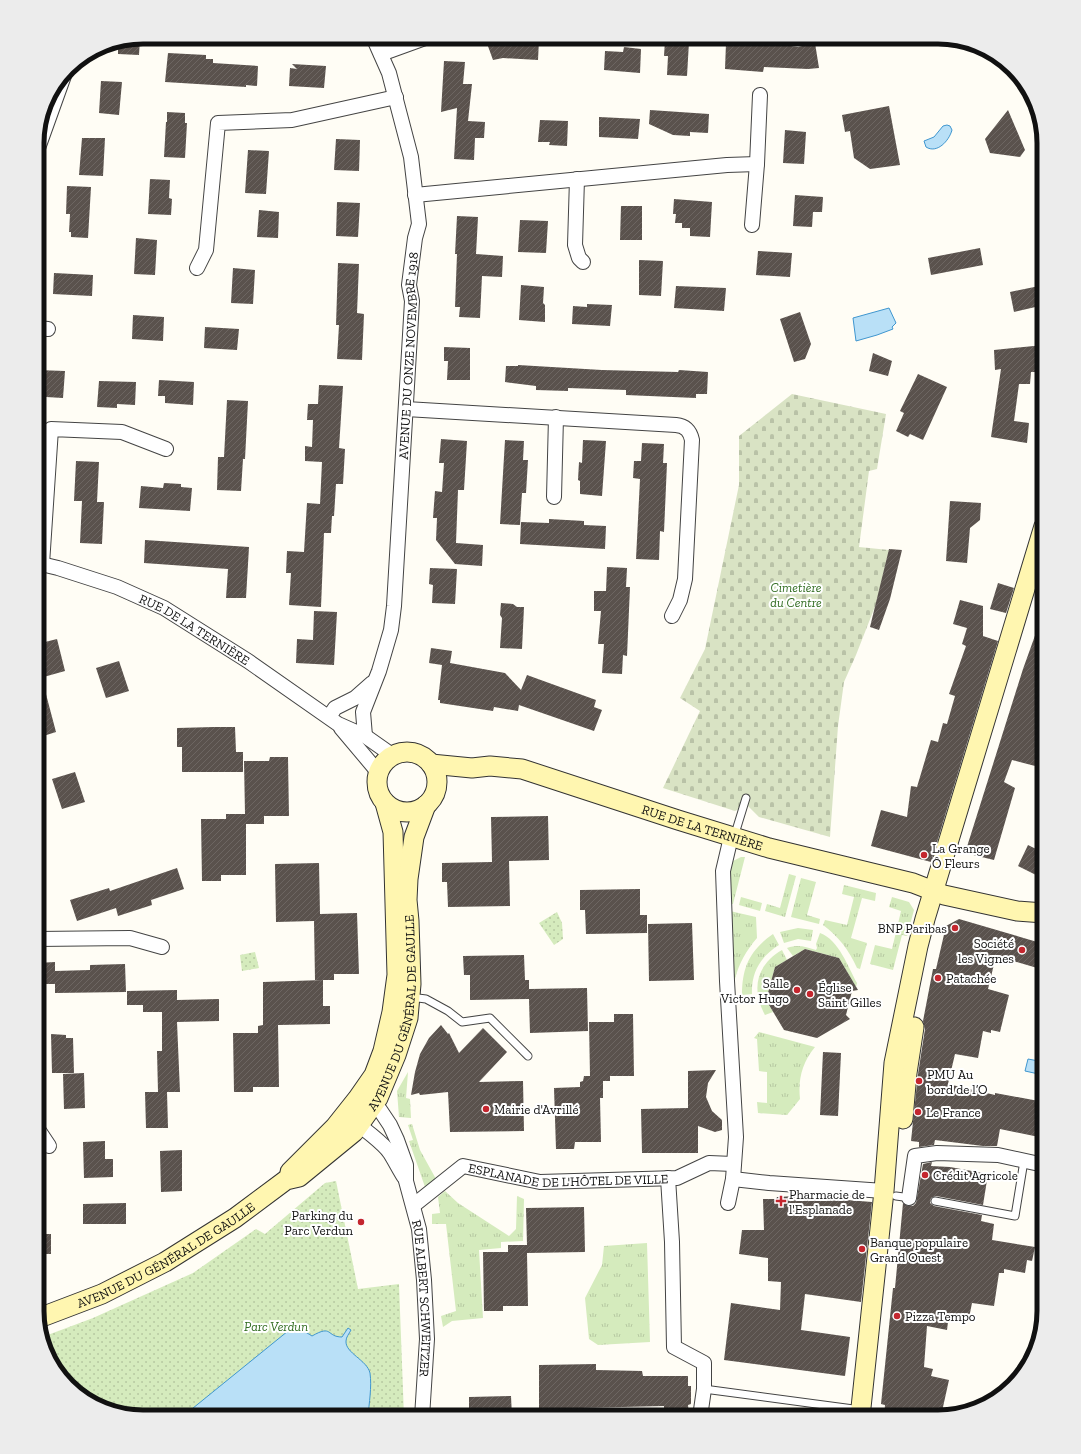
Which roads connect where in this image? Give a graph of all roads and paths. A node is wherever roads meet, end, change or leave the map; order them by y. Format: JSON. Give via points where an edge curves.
{"nodes":[{"id":1,"x":376,"y":44,"type":"edge"},
{"id":2,"x":409,"y":44,"type":"edge"},
{"id":3,"x":381,"y":54,"type":"junction"},
{"id":4,"x":60,"y":90,"type":"edge"},
{"id":5,"x":760,"y":95,"type":"dead end"},
{"id":6,"x":396,"y":97,"type":"junction"},
{"id":7,"x":45,"y":129,"type":"edge"},
{"id":8,"x":757,"y":164,"type":"junction"},
{"id":9,"x":577,"y":180,"type":"junction"},
{"id":10,"x":415,"y":195,"type":"junction"},
{"id":11,"x":752,"y":226,"type":"dead end"},
{"id":12,"x":583,"y":262,"type":"dead end"},
{"id":13,"x":197,"y":268,"type":"dead end"},
{"id":14,"x":406,"y":409,"type":"junction"},
{"id":15,"x":556,"y":418,"type":"junction"},
{"id":16,"x":166,"y":449,"type":"dead end"},
{"id":17,"x":554,"y":497,"type":"dead end"},
{"id":18,"x":44,"y":508,"type":"edge"},
{"id":19,"x":1037,"y":551,"type":"edge"},
{"id":20,"x":44,"y":565,"type":"edge"},
{"id":21,"x":1037,"y":588,"type":"edge"},
{"id":22,"x":672,"y":616,"type":"dead end"},
{"id":23,"x":375,"y":680,"type":"junction"},
{"id":24,"x":334,"y":721,"type":"junction"},
{"id":25,"x":365,"y":736,"type":"junction"},
{"id":26,"x":392,"y":755,"type":"junction"},
{"id":27,"x":431,"y":764,"type":"junction"},
{"id":28,"x":472,"y":768,"type":"junction"},
{"id":29,"x":378,"y":772,"type":"junction"},
{"id":30,"x":436,"y":789,"type":"junction"},
{"id":31,"x":746,"y":798,"type":"dead end"},
{"id":32,"x":385,"y":803,"type":"junction"},
{"id":33,"x":426,"y":805,"type":"junction"},
{"id":34,"x":733,"y":837,"type":"junction"},
{"id":35,"x":939,"y":894,"type":"junction"},
{"id":36,"x":1037,"y":912,"type":"edge"},
{"id":37,"x":44,"y":939,"type":"edge"},
{"id":38,"x":162,"y":947,"type":"dead end"},
{"id":39,"x":402,"y":996,"type":"junction"},
{"id":40,"x":528,"y":1056,"type":"dead end"},
{"id":41,"x":366,"y":1102,"type":"junction"},
{"id":42,"x":352,"y":1120,"type":"junction"},
{"id":43,"x":44,"y":1138,"type":"edge"},
{"id":44,"x":49,"y":1146,"type":"dead end"},
{"id":45,"x":1024,"y":1161,"type":"junction"},
{"id":46,"x":733,"y":1164,"type":"junction"},
{"id":47,"x":1037,"y":1164,"type":"edge"},
{"id":48,"x":668,"y":1178,"type":"junction"},
{"id":49,"x":733,"y":1178,"type":"junction"},
{"id":50,"x":406,"y":1181,"type":"junction"},
{"id":51,"x":900,"y":1196,"type":"junction"},
{"id":52,"x":935,"y":1201,"type":"dead end"},
{"id":53,"x":728,"y":1203,"type":"dead end"},
{"id":54,"x":414,"y":1206,"type":"junction"},
{"id":55,"x":44,"y":1316,"type":"edge"},
{"id":56,"x":704,"y":1388,"type":"junction"},
{"id":57,"x":422,"y":1410,"type":"edge"},
{"id":58,"x":701,"y":1410,"type":"edge"},
{"id":59,"x":834,"y":1410,"type":"edge"},
{"id":60,"x":865,"y":1410,"type":"edge"}],
"edges":[{"from":1,"to":3,"type":"street","name":"AVENUE DU ONZE NOVEMBRE 1918"},
{"from":2,"to":3,"type":"street"},
{"from":3,"to":6,"type":"street","name":"AVENUE DU ONZE NOVEMBRE 1918"},
{"from":4,"to":7,"type":"street"},
{"from":5,"to":8,"type":"street"},
{"from":6,"to":10,"type":"street","name":"AVENUE DU ONZE NOVEMBRE 1918","via":[[411,157]]},
{"from":6,"to":13,"type":"street","via":[[292,120],[218,123],[206,250]]},
{"from":8,"to":9,"type":"street"},
{"from":8,"to":11,"type":"street"},
{"from":9,"to":10,"type":"street"},
{"from":9,"to":12,"type":"street","via":[[575,245]]},
{"from":10,"to":14,"type":"street","name":"AVENUE DU ONZE NOVEMBRE 1918","via":[[419,224],[409,285],[412,300]]},
{"from":14,"to":15,"type":"street"},
{"from":14,"to":23,"type":"street","name":"AVENUE DU ONZE NOVEMBRE 1918","via":[[394,606],[391,630]]},
{"from":15,"to":17,"type":"street"},
{"from":15,"to":22,"type":"street","via":[[676,425],[689,431],[692,440],[685,579],[680,600]]},
{"from":16,"to":18,"type":"street","via":[[122,432],[51,429]]},
{"from":19,"to":35,"type":"street"},
{"from":20,"to":24,"type":"street","name":"RUE DE LA TERNIÈRE","via":[[117,587],[164,608],[248,661]]},
{"from":21,"to":35,"type":"street"},
{"from":23,"to":24,"type":"street","via":[[355,698],[335,708]]},
{"from":23,"to":25,"type":"street","name":"AVENUE DU ONZE NOVEMBRE 1918","via":[[363,712]]},
{"from":24,"to":25,"type":"street","name":"RUE DE LA TERNIÈRE"},
{"from":24,"to":29,"type":"street","name":"RUE DE LA TERNIÈRE"},
{"from":25,"to":26,"type":"street","name":"RUE DE LA TERNIÈRE"},
{"from":26,"to":27,"type":"street","via":[[406,751],[416,752]]},
{"from":26,"to":29,"type":"street","via":[[381,765]]},
{"from":27,"to":28,"type":"street","name":"RUE DE LA TERNIÈRE"},
{"from":27,"to":30,"type":"street","via":[[437,778]]},
{"from":28,"to":30,"type":"street","name":"RUE DE LA TERNIÈRE"},
{"from":28,"to":34,"type":"street","name":"RUE DE LA TERNIÈRE","via":[[490,766],[522,769]]},
{"from":29,"to":32,"type":"street","via":[[377,788]]},
{"from":30,"to":33,"type":"street"},
{"from":31,"to":34,"type":"lane"},
{"from":32,"to":33,"type":"street","via":[[403,812],[416,811]]},
{"from":32,"to":39,"type":"street","name":"AVENUE DU GÉNÉRAL DE GAULLE","via":[[393,832],[397,975]]},
{"from":33,"to":39,"type":"street","name":"AVENUE DU GÉNÉRAL DE GAULLE","via":[[414,837],[408,879],[410,971]]},
{"from":34,"to":35,"type":"street","name":"RUE DE LA TERNIÈRE","via":[[803,857],[913,883]]},
{"from":34,"to":46,"type":"street","via":[[723,871],[736,1137]]},
{"from":35,"to":36,"type":"street","name":"RUE DE LA TERNIÈRE","via":[[1017,911]]},
{"from":35,"to":51,"type":"street","via":[[910,1052]]},
{"from":37,"to":38,"type":"street","via":[[130,938]]},
{"from":39,"to":40,"type":"lane","via":[[426,999],[462,1022],[490,1018]]},
{"from":39,"to":41,"type":"street","name":"AVENUE DU GÉNÉRAL DE GAULLE","via":[[408,1018],[396,1055]]},
{"from":41,"to":42,"type":"street","name":"AVENUE DU GÉNÉRAL DE GAULLE"},
{"from":41,"to":50,"type":"street","name":"RUE ALBERT SCHWEITZER","via":[[380,1110],[387,1120],[406,1165]]},
{"from":42,"to":50,"type":"street","name":"RUE ALBERT SCHWEITZER","via":[[389,1152]]},
{"from":42,"to":55,"type":"street","name":"AVENUE DU GÉNÉRAL DE GAULLE","via":[[346,1140],[298,1177],[286,1180],[235,1218],[165,1262],[102,1294]]},
{"from":43,"to":44,"type":"street"},
{"from":45,"to":47,"type":"street"},
{"from":45,"to":51,"type":"street","via":[[998,1155],[937,1153],[914,1156]]},
{"from":45,"to":52,"type":"lane","via":[[1015,1216]]},
{"from":46,"to":48,"type":"street","name":"ESPLANADE DE L'HÔTEL DE VILLE","via":[[710,1163],[677,1178]]},
{"from":46,"to":49,"type":"street"},
{"from":48,"to":54,"type":"street","name":"ESPLANADE DE L'HÔTEL DE VILLE","via":[[540,1182],[463,1166]]},
{"from":48,"to":56,"type":"street","via":[[674,1347],[704,1362]]},
{"from":49,"to":51,"type":"street"},
{"from":49,"to":53,"type":"street"},
{"from":50,"to":54,"type":"street","name":"RUE ALBERT SCHWEITZER"},
{"from":51,"to":60,"type":"street"},
{"from":54,"to":57,"type":"street","name":"RUE ALBERT SCHWEITZER","via":[[423,1266],[427,1339]]},
{"from":56,"to":58,"type":"street"},
{"from":56,"to":59,"type":"lane"}]}
